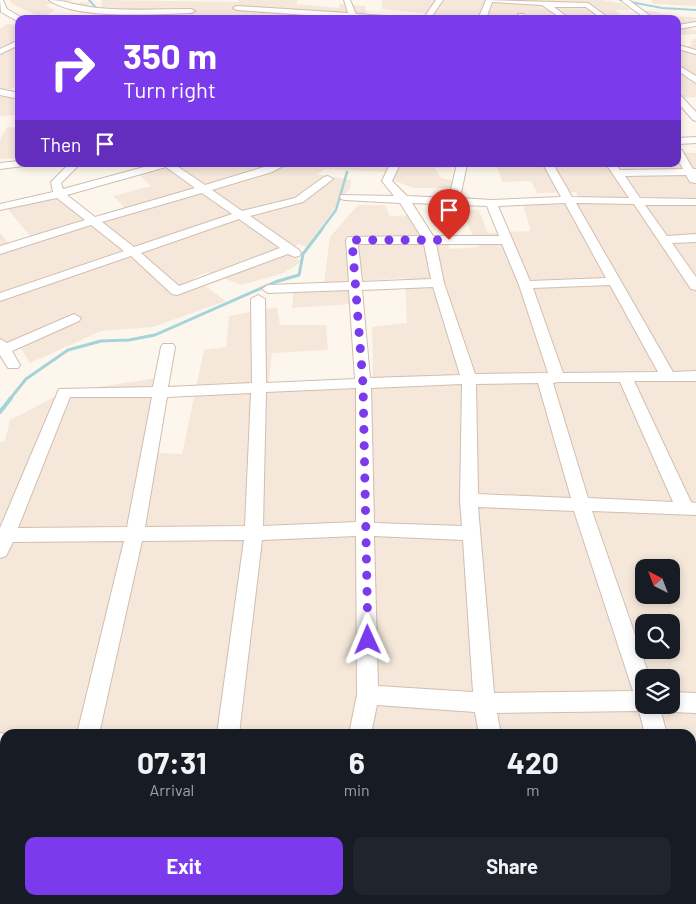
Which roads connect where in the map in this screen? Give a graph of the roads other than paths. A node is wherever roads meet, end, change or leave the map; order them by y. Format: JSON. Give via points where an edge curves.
{"nodes":[{"id":1,"x":0,"y":0,"type":"edge"},
{"id":2,"x":52,"y":0,"type":"edge"},
{"id":3,"x":239,"y":0,"type":"edge"},
{"id":4,"x":347,"y":0,"type":"edge"},
{"id":5,"x":440,"y":0,"type":"edge"},
{"id":6,"x":489,"y":0,"type":"edge"},
{"id":7,"x":625,"y":1,"type":"edge"},
{"id":8,"x":542,"y":3,"type":"edge"},
{"id":9,"x":84,"y":10,"type":"junction"},
{"id":10,"x":76,"y":14,"type":"dead end"},
{"id":11,"x":352,"y":14,"type":"junction"},
{"id":12,"x":186,"y":15,"type":"edge"},
{"id":13,"x":321,"y":15,"type":"edge"},
{"id":14,"x":338,"y":15,"type":"edge"},
{"id":15,"x":360,"y":15,"type":"edge"},
{"id":16,"x":429,"y":15,"type":"edge"},
{"id":17,"x":483,"y":15,"type":"edge"},
{"id":18,"x":561,"y":15,"type":"edge"},
{"id":19,"x":602,"y":15,"type":"edge"},
{"id":20,"x":645,"y":15,"type":"edge"},
{"id":21,"x":15,"y":18,"type":"edge"},
{"id":22,"x":15,"y":22,"type":"edge"},
{"id":23,"x":9,"y":23,"type":"dead end"},
{"id":24,"x":696,"y":24,"type":"edge"},
{"id":25,"x":681,"y":26,"type":"edge"},
{"id":26,"x":15,"y":44,"type":"edge"},
{"id":27,"x":681,"y":48,"type":"edge"},
{"id":28,"x":696,"y":52,"type":"edge"},
{"id":29,"x":0,"y":53,"type":"edge"},
{"id":30,"x":10,"y":54,"type":"dead end"},
{"id":31,"x":681,"y":69,"type":"edge"},
{"id":32,"x":696,"y":79,"type":"edge"},
{"id":33,"x":0,"y":92,"type":"edge"},
{"id":34,"x":15,"y":95,"type":"edge"},
{"id":35,"x":681,"y":101,"type":"edge"},
{"id":36,"x":696,"y":118,"type":"edge"},
{"id":37,"x":696,"y":140,"type":"edge"},
{"id":38,"x":681,"y":141,"type":"edge"},
{"id":39,"x":681,"y":156,"type":"edge"},
{"id":40,"x":15,"y":164,"type":"edge"},
{"id":41,"x":0,"y":166,"type":"edge"},
{"id":42,"x":72,"y":167,"type":"edge"},
{"id":43,"x":156,"y":167,"type":"edge"},
{"id":44,"x":171,"y":167,"type":"edge"},
{"id":45,"x":275,"y":167,"type":"edge"},
{"id":46,"x":394,"y":167,"type":"edge"},
{"id":47,"x":461,"y":167,"type":"edge"},
{"id":48,"x":550,"y":167,"type":"edge"},
{"id":49,"x":614,"y":168,"type":"edge"},
{"id":50,"x":693,"y":172,"type":"edge"},
{"id":51,"x":328,"y":179,"type":"dead end"},
{"id":52,"x":696,"y":182,"type":"edge"},
{"id":53,"x":202,"y":189,"type":"junction"},
{"id":54,"x":59,"y":194,"type":"junction"},
{"id":55,"x":345,"y":197,"type":"dead end"},
{"id":56,"x":567,"y":200,"type":"junction"},
{"id":57,"x":637,"y":200,"type":"junction"},
{"id":58,"x":405,"y":201,"type":"junction"},
{"id":59,"x":454,"y":201,"type":"junction"},
{"id":60,"x":696,"y":202,"type":"edge"},
{"id":61,"x":491,"y":203,"type":"junction"},
{"id":62,"x":0,"y":207,"type":"edge"},
{"id":63,"x":240,"y":215,"type":"junction"},
{"id":64,"x":92,"y":221,"type":"junction"},
{"id":65,"x":696,"y":238,"type":"edge"},
{"id":66,"x":429,"y":240,"type":"junction"},
{"id":67,"x":506,"y":240,"type":"junction"},
{"id":68,"x":665,"y":240,"type":"junction"},
{"id":69,"x":0,"y":250,"type":"edge"},
{"id":70,"x":134,"y":253,"type":"junction"},
{"id":71,"x":614,"y":281,"type":"junction"},
{"id":72,"x":438,"y":283,"type":"junction"},
{"id":73,"x":525,"y":285,"type":"junction"},
{"id":74,"x":696,"y":286,"type":"edge"},
{"id":75,"x":356,"y":287,"type":"junction"},
{"id":76,"x":0,"y":297,"type":"edge"},
{"id":77,"x":74,"y":318,"type":"dead end"},
{"id":78,"x":168,"y":347,"type":"dead end"},
{"id":79,"x":1,"y":348,"type":"edge"},
{"id":80,"x":13,"y":365,"type":"dead end"},
{"id":81,"x":668,"y":376,"type":"junction"},
{"id":82,"x":696,"y":376,"type":"edge"},
{"id":83,"x":625,"y":377,"type":"junction"},
{"id":84,"x":550,"y":378,"type":"junction"},
{"id":85,"x":468,"y":379,"type":"junction"},
{"id":86,"x":363,"y":384,"type":"junction"},
{"id":87,"x":259,"y":389,"type":"junction"},
{"id":88,"x":160,"y":392,"type":"junction"},
{"id":89,"x":469,"y":500,"type":"junction"},
{"id":90,"x":581,"y":504,"type":"junction"},
{"id":91,"x":690,"y":508,"type":"edge"},
{"id":92,"x":366,"y":529,"type":"junction"},
{"id":93,"x":254,"y":533,"type":"junction"},
{"id":94,"x":472,"y":533,"type":"junction"},
{"id":95,"x":135,"y":534,"type":"junction"},
{"id":96,"x":2,"y":541,"type":"edge"},
{"id":97,"x":636,"y":669,"type":"edge"},
{"id":98,"x":368,"y":695,"type":"junction"},
{"id":99,"x":635,"y":701,"type":"edge"},
{"id":100,"x":680,"y":702,"type":"edge"},
{"id":101,"x":484,"y":703,"type":"junction"},
{"id":102,"x":696,"y":703,"type":"edge"},
{"id":103,"x":650,"y":714,"type":"edge"},
{"id":104,"x":89,"y":729,"type":"edge"},
{"id":105,"x":229,"y":729,"type":"edge"},
{"id":106,"x":361,"y":729,"type":"edge"},
{"id":107,"x":489,"y":729,"type":"edge"},
{"id":108,"x":655,"y":729,"type":"edge"}],
"edges":[{"from":1,"to":21,"type":"street","via":[[4,10]]},
{"from":2,"to":9,"type":"street"},
{"from":3,"to":13,"type":"street","via":[[236,11],[302,9]]},
{"from":4,"to":11,"type":"street"},
{"from":5,"to":16,"type":"street"},
{"from":6,"to":8,"type":"street"},
{"from":6,"to":17,"type":"street"},
{"from":7,"to":20,"type":"street"},
{"from":8,"to":18,"type":"street"},
{"from":8,"to":19,"type":"street","via":[[588,5]]},
{"from":9,"to":10,"type":"street"},
{"from":9,"to":12,"type":"street","via":[[192,8]]},
{"from":11,"to":14,"type":"street"},
{"from":11,"to":15,"type":"street"},
{"from":22,"to":23,"type":"street"},
{"from":24,"to":25,"type":"street"},
{"from":26,"to":29,"type":"street"},
{"from":27,"to":28,"type":"street"},
{"from":29,"to":30,"type":"street"},
{"from":31,"to":32,"type":"street"},
{"from":33,"to":34,"type":"street"},
{"from":35,"to":36,"type":"street"},
{"from":37,"to":38,"type":"street"},
{"from":39,"to":50,"type":"street"},
{"from":40,"to":41,"type":"street"},
{"from":42,"to":54,"type":"street","via":[[56,182]]},
{"from":43,"to":54,"type":"street"},
{"from":44,"to":53,"type":"street"},
{"from":45,"to":53,"type":"street"},
{"from":46,"to":58,"type":"street","via":[[387,181]]},
{"from":47,"to":59,"type":"street"},
{"from":48,"to":56,"type":"street"},
{"from":49,"to":50,"type":"street"},
{"from":49,"to":57,"type":"street"},
{"from":50,"to":52,"type":"street"},
{"from":51,"to":63,"type":"street","via":[[299,200]]},
{"from":53,"to":63,"type":"street"},
{"from":53,"to":64,"type":"street"},
{"from":54,"to":62,"type":"street"},
{"from":54,"to":64,"type":"street"},
{"from":55,"to":58,"type":"street"},
{"from":56,"to":57,"type":"street"},
{"from":56,"to":61,"type":"street"},
{"from":56,"to":71,"type":"street"},
{"from":57,"to":60,"type":"street"},
{"from":57,"to":68,"type":"street"},
{"from":58,"to":59,"type":"street"},
{"from":58,"to":66,"type":"street"},
{"from":59,"to":61,"type":"street"},
{"from":61,"to":67,"type":"street"},
{"from":63,"to":70,"type":"street"},
{"from":63,"to":70,"type":"street","via":[[293,252],[177,291]]},
{"from":64,"to":69,"type":"street"},
{"from":64,"to":70,"type":"street"},
{"from":65,"to":68,"type":"street"},
{"from":66,"to":67,"type":"street"},
{"from":66,"to":72,"type":"street"},
{"from":66,"to":75,"type":"street","via":[[352,240]]},
{"from":67,"to":73,"type":"street"},
{"from":68,"to":74,"type":"street"},
{"from":70,"to":76,"type":"street"},
{"from":71,"to":73,"type":"street"},
{"from":71,"to":81,"type":"street"},
{"from":72,"to":75,"type":"street"},
{"from":72,"to":85,"type":"street"},
{"from":73,"to":84,"type":"street"},
{"from":75,"to":86,"type":"street"},
{"from":75,"to":87,"type":"street","via":[[263,294]]},
{"from":77,"to":79,"type":"street"},
{"from":78,"to":88,"type":"street"},
{"from":79,"to":80,"type":"street"},
{"from":81,"to":82,"type":"street"},
{"from":81,"to":83,"type":"street"},
{"from":83,"to":84,"type":"street"},
{"from":83,"to":91,"type":"street"},
{"from":84,"to":85,"type":"street"},
{"from":84,"to":90,"type":"street"},
{"from":85,"to":86,"type":"street"},
{"from":85,"to":89,"type":"street"},
{"from":86,"to":87,"type":"street"},
{"from":86,"to":92,"type":"street"},
{"from":87,"to":88,"type":"street"},
{"from":87,"to":93,"type":"street"},
{"from":88,"to":95,"type":"street"},
{"from":88,"to":96,"type":"street","via":[[64,392]]},
{"from":89,"to":90,"type":"street"},
{"from":89,"to":94,"type":"street"},
{"from":90,"to":91,"type":"street"},
{"from":90,"to":97,"type":"street"},
{"from":92,"to":93,"type":"street"},
{"from":92,"to":94,"type":"street"},
{"from":92,"to":98,"type":"street"},
{"from":93,"to":95,"type":"street"},
{"from":93,"to":105,"type":"street"},
{"from":94,"to":101,"type":"street"},
{"from":95,"to":96,"type":"street"},
{"from":95,"to":104,"type":"street"},
{"from":98,"to":101,"type":"street"},
{"from":98,"to":106,"type":"street"},
{"from":99,"to":101,"type":"street"},
{"from":100,"to":102,"type":"street"},
{"from":101,"to":107,"type":"street"},
{"from":103,"to":108,"type":"street"}]}
